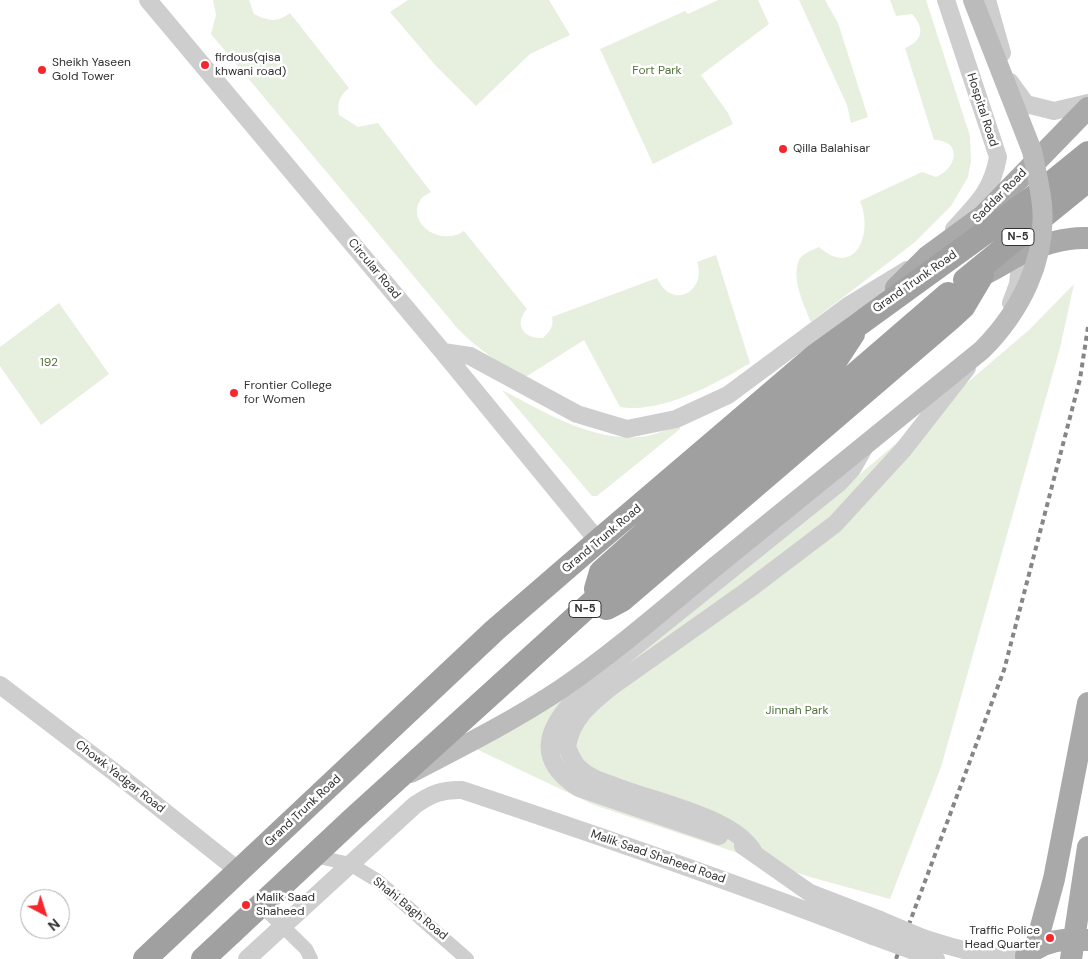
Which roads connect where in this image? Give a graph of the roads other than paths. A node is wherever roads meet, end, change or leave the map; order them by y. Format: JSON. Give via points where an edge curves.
{"nodes":[{"id":1,"x":148,"y":0,"type":"edge"},
{"id":2,"x":946,"y":0,"type":"edge"},
{"id":3,"x":973,"y":0,"type":"edge"},
{"id":4,"x":987,"y":0,"type":"edge"},
{"id":5,"x":1088,"y":103,"type":"edge"},
{"id":6,"x":1088,"y":108,"type":"edge"},
{"id":7,"x":1088,"y":153,"type":"edge"},
{"id":8,"x":1088,"y":180,"type":"edge"},
{"id":9,"x":1088,"y":238,"type":"edge"},
{"id":10,"x":1021,"y":254,"type":"junction"},
{"id":11,"x":927,"y":258,"type":"junction"},
{"id":12,"x":965,"y":283,"type":"junction"},
{"id":13,"x":862,"y":319,"type":"junction"},
{"id":14,"x":443,"y":352,"type":"junction"},
{"id":15,"x":865,"y":446,"type":"junction"},
{"id":16,"x":598,"y":541,"type":"junction"},
{"id":17,"x":0,"y":685,"type":"edge"},
{"id":18,"x":1087,"y":713,"type":"edge"},
{"id":19,"x":393,"y":782,"type":"junction"},
{"id":20,"x":1072,"y":790,"type":"junction"},
{"id":21,"x":1088,"y":809,"type":"edge"},
{"id":22,"x":1088,"y":847,"type":"edge"},
{"id":23,"x":753,"y":851,"type":"junction"},
{"id":24,"x":319,"y":857,"type":"dead end"},
{"id":25,"x":350,"y":864,"type":"junction"},
{"id":26,"x":239,"y":871,"type":"junction"},
{"id":27,"x":264,"y":908,"type":"dead end"},
{"id":28,"x":283,"y":925,"type":"junction"},
{"id":29,"x":876,"y":928,"type":"junction"},
{"id":30,"x":1088,"y":940,"type":"edge"},
{"id":31,"x":918,"y":944,"type":"junction"},
{"id":32,"x":1029,"y":954,"type":"edge"},
{"id":33,"x":145,"y":959,"type":"edge"},
{"id":34,"x":203,"y":959,"type":"edge"},
{"id":35,"x":247,"y":959,"type":"edge"},
{"id":36,"x":311,"y":959,"type":"edge"},
{"id":37,"x":467,"y":959,"type":"edge"},
{"id":38,"x":936,"y":959,"type":"edge"},
{"id":39,"x":1071,"y":959,"type":"edge"}],
"edges":[{"from":1,"to":14,"type":"street","name":"Circular Road"},
{"from":2,"to":11,"type":"street","name":"Hospital Road","via":[[998,157],[986,195]]},
{"from":3,"to":15,"type":"main road","bridge":true,"via":[[1032,151],[1042,206],[1036,263],[1026,289],[1000,332]]},
{"from":4,"to":5,"type":"street","via":[[1010,84],[1026,104],[1054,111]]},
{"from":6,"to":11,"type":"main road","name":"Saddar Road","via":[[983,216]]},
{"from":7,"to":13,"type":"highway","name":"Grand Trunk Road","number":"N-5","via":[[1030,200]]},
{"from":8,"to":12,"type":"highway","number":"N-5"},
{"from":9,"to":10,"type":"main road","via":[[1067,239]]},
{"from":10,"to":12,"type":"main road"},
{"from":10,"to":23,"type":"street","via":[[1018,284],[1001,318],[914,436],[855,504],[808,545],[611,687],[572,726],[567,748],[577,767],[589,776],[699,815],[739,834]]},
{"from":11,"to":13,"type":"main road","name":"Saddar Road"},
{"from":11,"to":14,"type":"street","name":"Hospital Road","via":[[848,306],[728,395],[676,419],[627,430],[577,414],[470,356]]},
{"from":12,"to":13,"type":"highway","via":[[963,307],[950,319],[622,600],[607,608],[602,606],[596,589],[601,572],[834,362]]},
{"from":12,"to":19,"type":"highway","number":"N-5","bridge":true,"via":[[620,577]]},
{"from":13,"to":16,"type":"highway","name":"Grand Trunk Road","number":"N-5"},
{"from":14,"to":16,"type":"street","name":"Circular Road"},
{"from":15,"to":19,"type":"main road","bridge":true,"via":[[560,690]]},
{"from":15,"to":23,"type":"street","via":[[839,482],[600,675],[565,709],[552,732],[552,758],[557,770],[580,788],[709,832]]},
{"from":16,"to":26,"type":"highway","name":"Grand Trunk Road","number":"N-5","via":[[495,630]]},
{"from":17,"to":26,"type":"street","name":"Chowk Yadgar Road"},
{"from":18,"to":20,"type":"main road"},
{"from":19,"to":34,"type":"highway","number":"N-5","bridge":true},
{"from":20,"to":21,"type":"main road"},
{"from":20,"to":32,"type":"main road","via":[[1054,879]]},
{"from":22,"to":39,"type":"main road","bridge":true},
{"from":23,"to":29,"type":"street","name":"Malik Saad Shaheed Road","via":[[793,884]]},
{"from":24,"to":25,"type":"street","name":"Shahi Bagh Road"},
{"from":25,"to":28,"type":"street"},
{"from":25,"to":29,"type":"street","name":"Malik Saad Shaheed Road","via":[[414,805],[441,791],[462,790],[762,893]]},
{"from":25,"to":37,"type":"street","name":"Shahi Bagh Road","via":[[378,881]]},
{"from":26,"to":33,"type":"highway","name":"Grand Trunk Road","number":"N-5"},
{"from":27,"to":28,"type":"street"},
{"from":28,"to":35,"type":"street"},
{"from":28,"to":36,"type":"street"},
{"from":29,"to":31,"type":"street","name":"Malik Saad Shaheed Road","bridge":true},
{"from":30,"to":32,"type":"main road","via":[[1063,938]]},
{"from":31,"to":32,"type":"street","name":"Malik Saad Shaheed Road","via":[[988,956]]},
{"from":31,"to":38,"type":"street","name":"Malik Saad Shaheed Road"}]}
